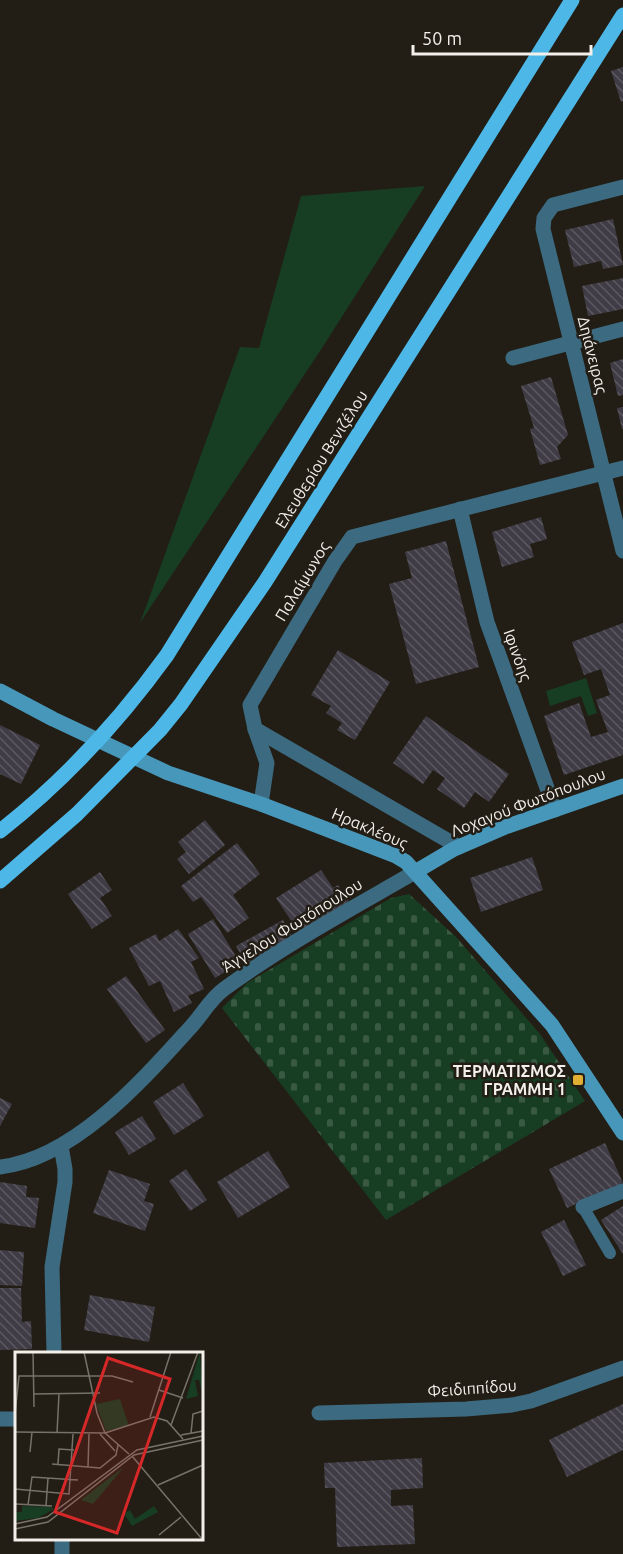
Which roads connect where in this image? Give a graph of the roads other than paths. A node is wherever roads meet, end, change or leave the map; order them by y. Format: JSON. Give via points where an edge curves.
{"nodes":[{"id":1,"x":572,"y":0,"type":"edge"},
{"id":2,"x":623,"y":15,"type":"edge"},
{"id":3,"x":623,"y":187,"type":"edge"},
{"id":4,"x":623,"y":329,"type":"edge"},
{"id":5,"x":572,"y":343,"type":"junction"},
{"id":6,"x":513,"y":358,"type":"dead end"},
{"id":7,"x":623,"y":468,"type":"edge"},
{"id":8,"x":604,"y":473,"type":"junction"},
{"id":9,"x":460,"y":509,"type":"junction"},
{"id":10,"x":623,"y":551,"type":"edge"},
{"id":11,"x":0,"y":691,"type":"edge"},
{"id":12,"x":255,"y":729,"type":"junction"},
{"id":13,"x":99,"y":739,"type":"junction"},
{"id":14,"x":135,"y":757,"type":"junction"},
{"id":15,"x":623,"y":786,"type":"edge"},
{"id":16,"x":261,"y":804,"type":"junction"},
{"id":17,"x":555,"y":810,"type":"junction"},
{"id":18,"x":0,"y":831,"type":"edge"},
{"id":19,"x":459,"y":846,"type":"junction"},
{"id":20,"x":415,"y":872,"type":"junction"},
{"id":21,"x":0,"y":881,"type":"edge"},
{"id":22,"x":623,"y":1133,"type":"edge"},
{"id":23,"x":61,"y":1146,"type":"junction"},
{"id":24,"x":0,"y":1167,"type":"edge"},
{"id":25,"x":623,"y":1191,"type":"edge"},
{"id":26,"x":583,"y":1207,"type":"joint"},
{"id":27,"x":610,"y":1253,"type":"dead end"},
{"id":28,"x":54,"y":1352,"type":"edge"},
{"id":29,"x":623,"y":1368,"type":"edge"},
{"id":30,"x":319,"y":1413,"type":"dead end"}],
"edges":[{"from":1,"to":13,"type":"main road","name":"Ελευθερίου Βενιζέλου","via":[[180,635],[148,681]]},
{"from":2,"to":14,"type":"main road","name":"Ελευθερίου Βενιζέλου","via":[[258,591],[181,704]]},
{"from":3,"to":5,"type":"street","name":"Δηιάνειρας","via":[[553,205],[544,218],[543,229]]},
{"from":4,"to":5,"type":"street"},
{"from":5,"to":6,"type":"street"},
{"from":5,"to":8,"type":"street","name":"Δηιάνειρας"},
{"from":7,"to":8,"type":"street","name":"Παλαίμωνος"},
{"from":8,"to":9,"type":"street","name":"Παλαίμωνος"},
{"from":8,"to":10,"type":"street","name":"Δηιάνειρας"},
{"from":9,"to":12,"type":"street","name":"Παλαίμωνος","via":[[352,537],[250,705]]},
{"from":9,"to":17,"type":"street","name":"Ιφινόης","via":[[487,622]]},
{"from":11,"to":13,"type":"main road","name":"Ηρακλέους"},
{"from":12,"to":16,"type":"street","name":"Παλαίμωνος","via":[[267,764]]},
{"from":12,"to":19,"type":"street"},
{"from":13,"to":14,"type":"main road","name":"Ηρακλέους"},
{"from":13,"to":18,"type":"main road","name":"Ελευθερίου Βενιζέλου"},
{"from":14,"to":16,"type":"main road","name":"Ηρακλέους","via":[[168,773]]},
{"from":14,"to":21,"type":"main road","name":"Ελευθερίου Βενιζέλου"},
{"from":15,"to":17,"type":"main road","name":"Λοχαγού Φωτόπουλου"},
{"from":16,"to":20,"type":"main road","name":"Ηρακλέους","via":[[396,856]]},
{"from":17,"to":19,"type":"main road","name":"Λοχαγού Φωτόπουλου"},
{"from":19,"to":20,"type":"main road","name":"Λοχαγού Φωτόπουλου"},
{"from":20,"to":22,"type":"main road","name":"Ηρακλέους","via":[[552,1025]]},
{"from":20,"to":23,"type":"street","name":"Άγγελου Φωτόπουλου","via":[[222,990],[154,1068]]},
{"from":23,"to":24,"type":"street","name":"Άγγελου Φωτόπουλου","via":[[37,1158]]},
{"from":23,"to":28,"type":"street","via":[[65,1182],[52,1267]]},
{"from":25,"to":26,"type":"street"},
{"from":26,"to":27,"type":"lane"},
{"from":29,"to":30,"type":"street","name":"Φειδιππίδου","via":[[512,1405]]}]}
